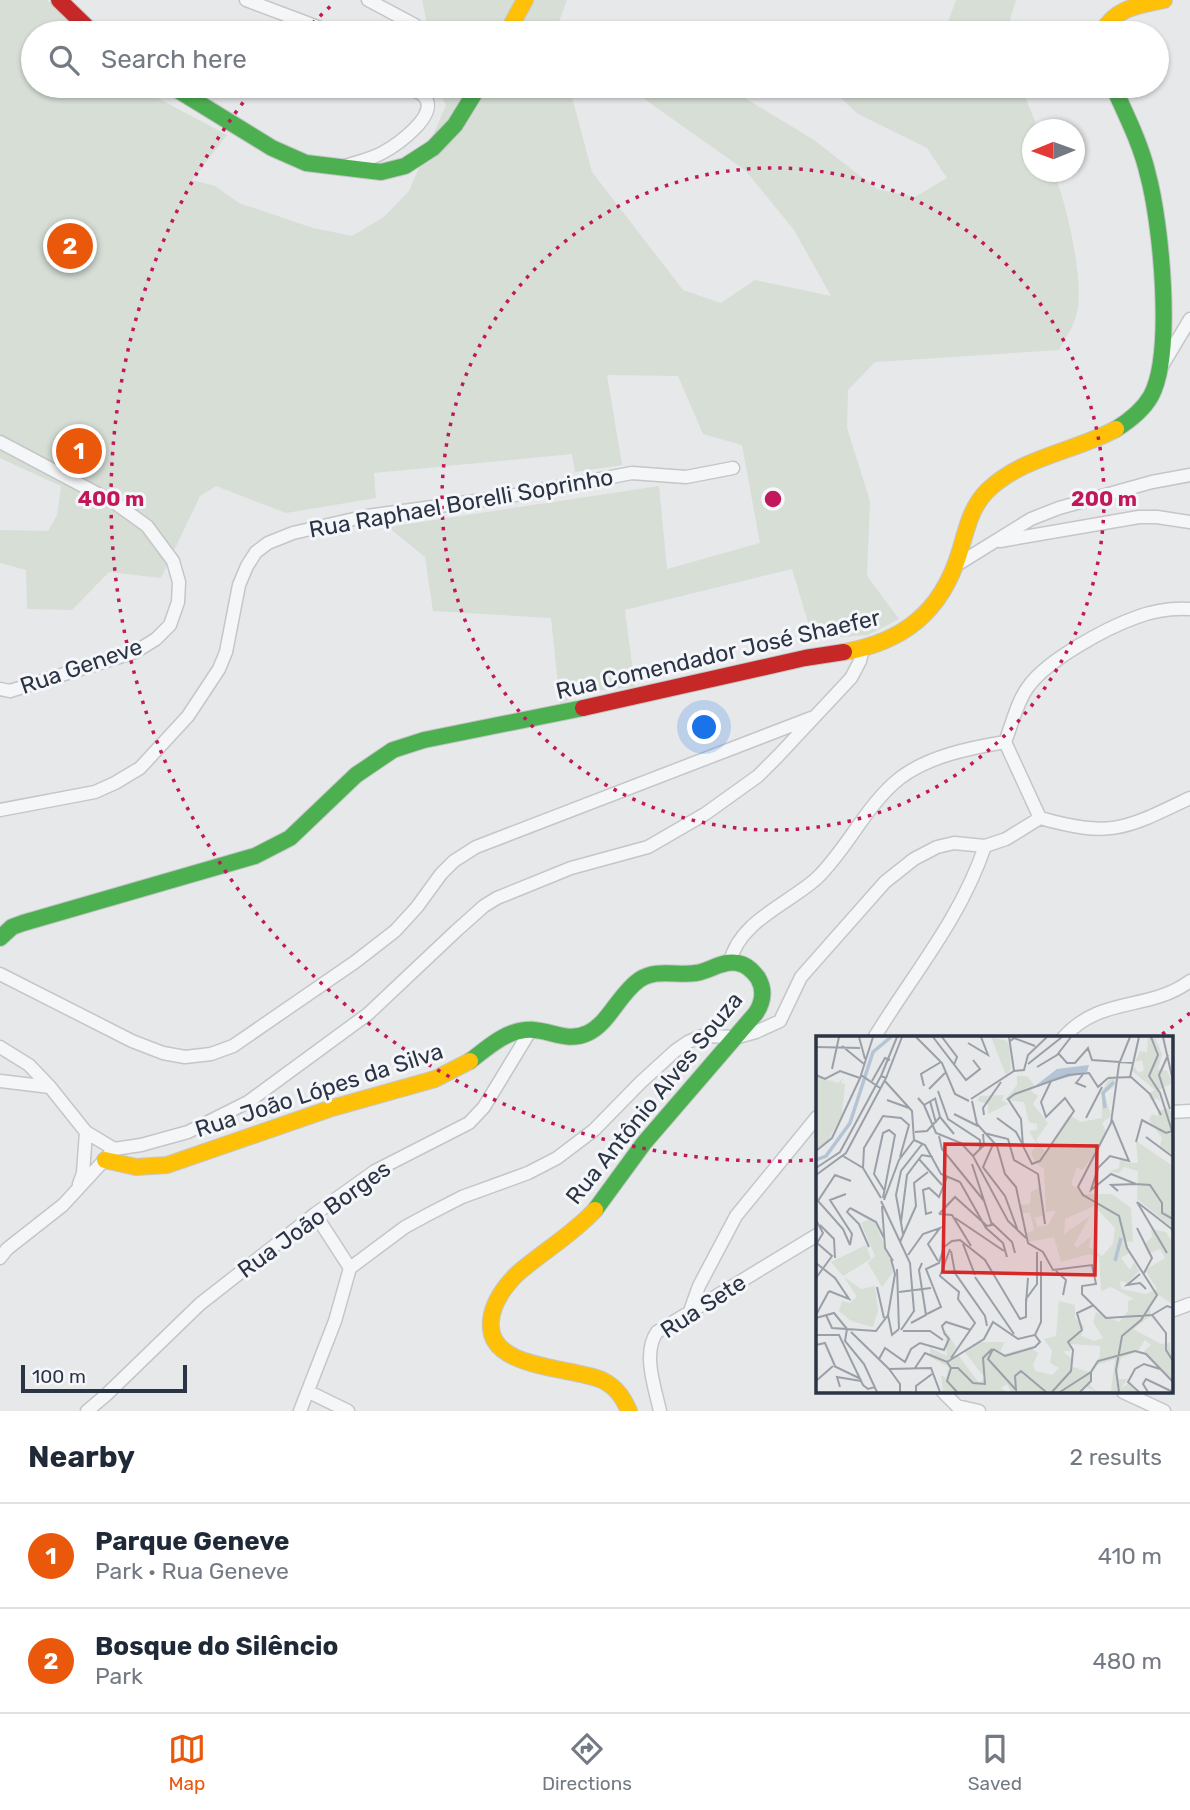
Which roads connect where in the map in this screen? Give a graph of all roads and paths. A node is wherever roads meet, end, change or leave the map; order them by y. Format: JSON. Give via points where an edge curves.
{"nodes":[{"id":1,"x":59,"y":0,"type":"edge"},
{"id":2,"x":246,"y":0,"type":"edge"},
{"id":3,"x":368,"y":0,"type":"edge"},
{"id":4,"x":525,"y":0,"type":"edge"},
{"id":5,"x":1164,"y":0,"type":"edge"},
{"id":6,"x":81,"y":21,"type":"edge"},
{"id":7,"x":302,"y":21,"type":"edge"},
{"id":8,"x":407,"y":21,"type":"edge"},
{"id":9,"x":514,"y":21,"type":"edge"},
{"id":10,"x":1110,"y":21,"type":"edge"},
{"id":11,"x":191,"y":98,"type":"edge"},
{"id":12,"x":424,"y":98,"type":"edge"},
{"id":13,"x":472,"y":98,"type":"edge"},
{"id":14,"x":1117,"y":98,"type":"edge"},
{"id":15,"x":338,"y":168,"type":"junction"},
{"id":16,"x":1190,"y":318,"type":"edge"},
{"id":17,"x":1160,"y":369,"type":"junction"},
{"id":18,"x":0,"y":442,"type":"edge"},
{"id":19,"x":733,"y":468,"type":"dead end"},
{"id":20,"x":1190,"y":475,"type":"edge"},
{"id":21,"x":1190,"y":522,"type":"edge"},
{"id":22,"x":995,"y":541,"type":"junction"},
{"id":23,"x":955,"y":566,"type":"junction"},
{"id":24,"x":1190,"y":609,"type":"edge"},
{"id":25,"x":863,"y":649,"type":"junction"},
{"id":26,"x":3,"y":691,"type":"edge"},
{"id":27,"x":811,"y":718,"type":"junction"},
{"id":28,"x":1006,"y":742,"type":"junction"},
{"id":29,"x":1190,"y":798,"type":"edge"},
{"id":30,"x":0,"y":810,"type":"edge"},
{"id":31,"x":1040,"y":818,"type":"junction"},
{"id":32,"x":985,"y":846,"type":"junction"},
{"id":33,"x":0,"y":938,"type":"edge"},
{"id":34,"x":730,"y":962,"type":"junction"},
{"id":35,"x":0,"y":974,"type":"edge"},
{"id":36,"x":1190,"y":981,"type":"edge"},
{"id":37,"x":532,"y":1028,"type":"junction"},
{"id":38,"x":875,"y":1036,"type":"edge"},
{"id":39,"x":1065,"y":1036,"type":"edge"},
{"id":40,"x":732,"y":1038,"type":"junction"},
{"id":41,"x":0,"y":1047,"type":"edge"},
{"id":42,"x":0,"y":1081,"type":"edge"},
{"id":43,"x":50,"y":1087,"type":"junction"},
{"id":44,"x":1190,"y":1111,"type":"edge"},
{"id":45,"x":1172,"y":1112,"type":"edge"},
{"id":46,"x":816,"y":1117,"type":"edge"},
{"id":47,"x":86,"y":1132,"type":"junction"},
{"id":48,"x":109,"y":1155,"type":"junction"},
{"id":49,"x":78,"y":1188,"type":"junction"},
{"id":50,"x":315,"y":1214,"type":"junction"},
{"id":51,"x":816,"y":1236,"type":"edge"},
{"id":52,"x":0,"y":1258,"type":"edge"},
{"id":53,"x":350,"y":1268,"type":"junction"},
{"id":54,"x":1190,"y":1304,"type":"edge"},
{"id":55,"x":690,"y":1311,"type":"junction"},
{"id":56,"x":1172,"y":1311,"type":"edge"},
{"id":57,"x":309,"y":1392,"type":"junction"},
{"id":58,"x":945,"y":1394,"type":"edge"},
{"id":59,"x":1127,"y":1394,"type":"edge"},
{"id":60,"x":87,"y":1411,"type":"edge"},
{"id":61,"x":300,"y":1411,"type":"edge"},
{"id":62,"x":348,"y":1411,"type":"edge"},
{"id":63,"x":629,"y":1411,"type":"edge"},
{"id":64,"x":660,"y":1411,"type":"edge"},
{"id":65,"x":979,"y":1411,"type":"edge"},
{"id":66,"x":1164,"y":1411,"type":"edge"}],
"edges":[{"from":1,"to":6,"type":"street"},
{"from":2,"to":7,"type":"street"},
{"from":3,"to":8,"type":"street"},
{"from":4,"to":9,"type":"street"},
{"from":5,"to":10,"type":"street","via":[[1124,9]]},
{"from":11,"to":15,"type":"street","via":[[272,148],[306,163]]},
{"from":12,"to":15,"type":"street","via":[[425,115],[402,139],[380,154]]},
{"from":13,"to":15,"type":"street","via":[[433,148],[405,166],[381,172]]},
{"from":14,"to":17,"type":"street","name":"Rua Comendador José Shaefer","via":[[1143,156],[1155,205],[1163,307]]},
{"from":16,"to":17,"type":"street"},
{"from":17,"to":23,"type":"street","name":"Rua Comendador José Shaefer","via":[[1153,394],[1126,422],[1106,435],[1037,459],[988,489],[970,520]]},
{"from":18,"to":26,"type":"street","name":"Rua Geneve","via":[[115,503],[147,526],[173,561],[179,582],[170,625],[156,639],[135,652]]},
{"from":19,"to":30,"type":"street","name":"Rua Raphael Borelli Soprinho","via":[[686,477],[632,473],[367,516],[268,543],[256,552],[239,585],[219,669],[188,716],[140,768],[95,792]]},
{"from":20,"to":22,"type":"street","via":[[1059,508],[1016,526]]},
{"from":21,"to":22,"type":"street","via":[[1139,517]]},
{"from":22,"to":23,"type":"street"},
{"from":23,"to":25,"type":"street","name":"Rua Comendador José Shaefer","via":[[926,614],[899,635]]},
{"from":24,"to":28,"type":"street","via":[[1138,616],[1067,653],[1029,684]]},
{"from":25,"to":27,"type":"street","via":[[851,678]]},
{"from":25,"to":33,"type":"street","name":"Rua Comendador José Shaefer","via":[[393,750],[356,775],[274,848],[23,923]]},
{"from":27,"to":35,"type":"street","via":[[476,847],[454,861],[395,931],[233,1045],[211,1054],[185,1057],[163,1053]]},
{"from":27,"to":48,"type":"street","via":[[758,776],[679,831],[648,847],[571,867],[484,906],[368,1014],[248,1102],[188,1132]]},
{"from":28,"to":31,"type":"street"},
{"from":28,"to":34,"type":"street","via":[[943,757],[900,778],[818,877],[764,915],[744,936]]},
{"from":29,"to":31,"type":"street","via":[[1121,828],[1087,828]]},
{"from":31,"to":32,"type":"street"},
{"from":32,"to":38,"type":"street","via":[[962,904]]},
{"from":32,"to":40,"type":"street","via":[[954,843],[914,859],[885,882],[801,977],[780,1021]]},
{"from":34,"to":37,"type":"street","via":[[698,974],[652,974],[629,989],[600,1026],[578,1037],[560,1039]]},
{"from":34,"to":40,"type":"street","name":"Rua Antônio Alves Souza","via":[[744,965],[757,977],[762,993],[761,1005]]},
{"from":36,"to":39,"type":"street","via":[[1151,999],[1098,1011]]},
{"from":37,"to":48,"type":"street","name":"Rua João Lópes da Silva","via":[[511,1033],[456,1070],[432,1080],[332,1108],[167,1165],[135,1168]]},
{"from":37,"to":50,"type":"street","name":"Rua João Borges","via":[[470,1123],[376,1171]]},
{"from":40,"to":53,"type":"street","via":[[702,1037],[688,1042],[594,1130],[557,1158],[429,1213]]},
{"from":40,"to":63,"type":"street","name":"Rua Antônio Alves Souza","via":[[620,1173],[596,1210],[514,1276],[491,1313],[491,1334],[509,1356],[606,1382],[621,1394]]},
{"from":41,"to":43,"type":"street","via":[[29,1065]]},
{"from":42,"to":43,"type":"street"},
{"from":43,"to":47,"type":"street"},
{"from":44,"to":45,"type":"street"},
{"from":46,"to":55,"type":"street","via":[[736,1216]]},
{"from":47,"to":48,"type":"street"},
{"from":47,"to":49,"type":"street"},
{"from":48,"to":49,"type":"street"},
{"from":49,"to":52,"type":"street"},
{"from":50,"to":53,"type":"street"},
{"from":50,"to":60,"type":"street","name":"Rua João Borges","via":[[200,1304]]},
{"from":51,"to":55,"type":"street","name":"Rua Sete"},
{"from":53,"to":57,"type":"street"},
{"from":54,"to":56,"type":"street"},
{"from":55,"to":64,"type":"street","name":"Rua Sete","via":[[653,1338],[651,1365]]},
{"from":57,"to":61,"type":"street"},
{"from":57,"to":62,"type":"street"},
{"from":58,"to":65,"type":"street","via":[[957,1406]]},
{"from":59,"to":66,"type":"street"}]}
